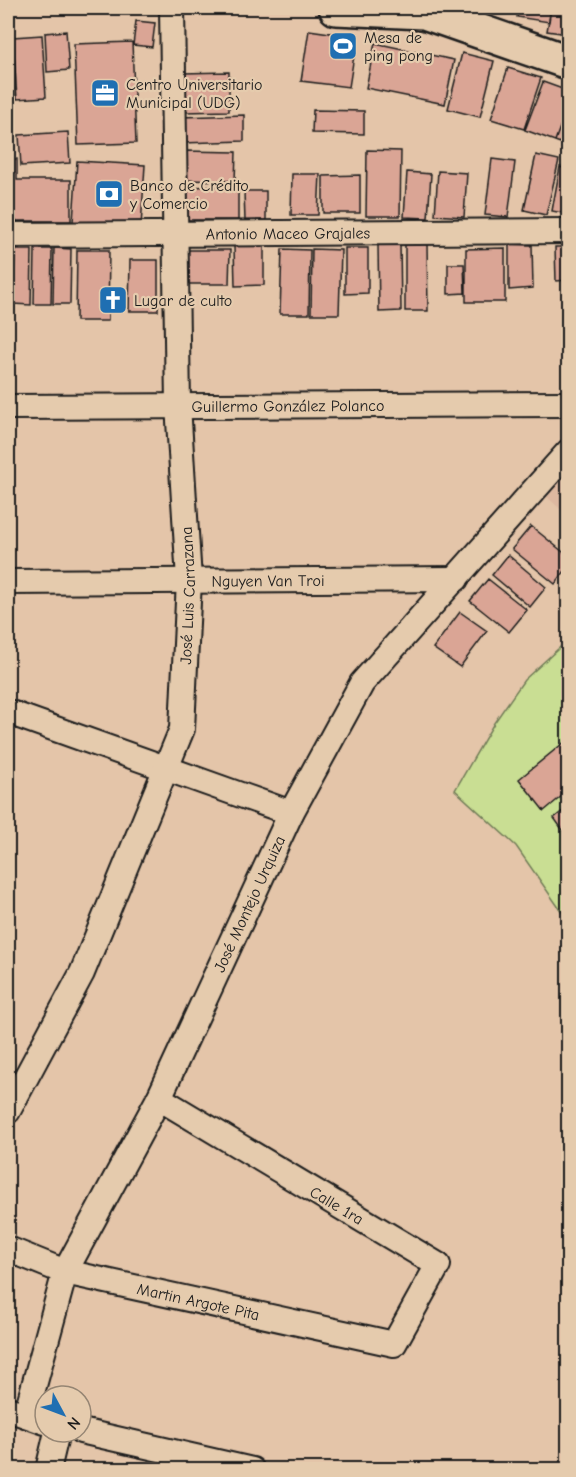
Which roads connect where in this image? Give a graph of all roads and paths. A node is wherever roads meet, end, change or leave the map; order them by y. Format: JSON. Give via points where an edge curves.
{"nodes":[{"id":1,"x":172,"y":8,"type":"edge"},
{"id":2,"x":336,"y":8,"type":"edge"},
{"id":3,"x":568,"y":62,"type":"edge"},
{"id":4,"x":568,"y":231,"type":"edge"},
{"id":5,"x":173,"y":233,"type":"junction"},
{"id":6,"x":8,"y":235,"type":"edge"},
{"id":7,"x":568,"y":404,"type":"edge"},
{"id":8,"x":177,"y":405,"type":"junction"},
{"id":9,"x":8,"y":407,"type":"edge"},
{"id":10,"x":568,"y":452,"type":"edge"},
{"id":11,"x":456,"y":579,"type":"junction"},
{"id":12,"x":189,"y":580,"type":"junction"},
{"id":13,"x":8,"y":582,"type":"edge"},
{"id":14,"x":8,"y":712,"type":"edge"},
{"id":15,"x":167,"y":768,"type":"junction"},
{"id":16,"x":291,"y":813,"type":"junction"},
{"id":17,"x":159,"y":1098,"type":"junction"},
{"id":18,"x":8,"y":1112,"type":"edge"},
{"id":19,"x":8,"y":1249,"type":"edge"},
{"id":20,"x":65,"y":1272,"type":"junction"},
{"id":21,"x":394,"y":1344,"type":"joint"},
{"id":22,"x":26,"y":1415,"type":"edge"},
{"id":23,"x":93,"y":1434,"type":"edge"},
{"id":24,"x":54,"y":1444,"type":"edge"},
{"id":25,"x":48,"y":1470,"type":"edge"},
{"id":26,"x":252,"y":1470,"type":"edge"}],
"edges":[{"from":1,"to":5,"type":"street","name":"José Luis Carrazana"},
{"from":2,"to":3,"type":"main road","via":[[424,12]]},
{"from":4,"to":5,"type":"street","name":"Antonio Maceo Grajales"},
{"from":5,"to":6,"type":"street","name":"Antonio Maceo Grajales"},
{"from":5,"to":8,"type":"street","name":"José Luis Carrazana"},
{"from":7,"to":8,"type":"street","name":"Guillermo González Polanco"},
{"from":8,"to":9,"type":"street","name":"Guillermo González Polanco"},
{"from":8,"to":12,"type":"street","name":"José Luis Carrazana"},
{"from":10,"to":11,"type":"street","name":"José Montejo Urquiza"},
{"from":11,"to":12,"type":"street","name":"Nguyen Van Troi"},
{"from":11,"to":16,"type":"street","name":"José Montejo Urquiza","via":[[362,683]]},
{"from":12,"to":13,"type":"street","name":"Nguyen Van Troi"},
{"from":12,"to":15,"type":"street","name":"José Luis Carrazana","via":[[182,729]]},
{"from":14,"to":15,"type":"street"},
{"from":15,"to":16,"type":"street"},
{"from":15,"to":18,"type":"street","name":"José Luis Carrazana","via":[[82,973]]},
{"from":16,"to":17,"type":"street","name":"José Montejo Urquiza"},
{"from":17,"to":20,"type":"street","name":"José Montejo Urquiza"},
{"from":17,"to":21,"type":"street","name":"Calle 1ra","via":[[438,1265]]},
{"from":19,"to":20,"type":"street","name":"Martin Argote Pita"},
{"from":20,"to":21,"type":"street","name":"Martin Argote Pita"},
{"from":20,"to":22,"type":"street","name":"José Montejo Urquiza"},
{"from":23,"to":26,"type":"street"},
{"from":24,"to":25,"type":"street"}]}
